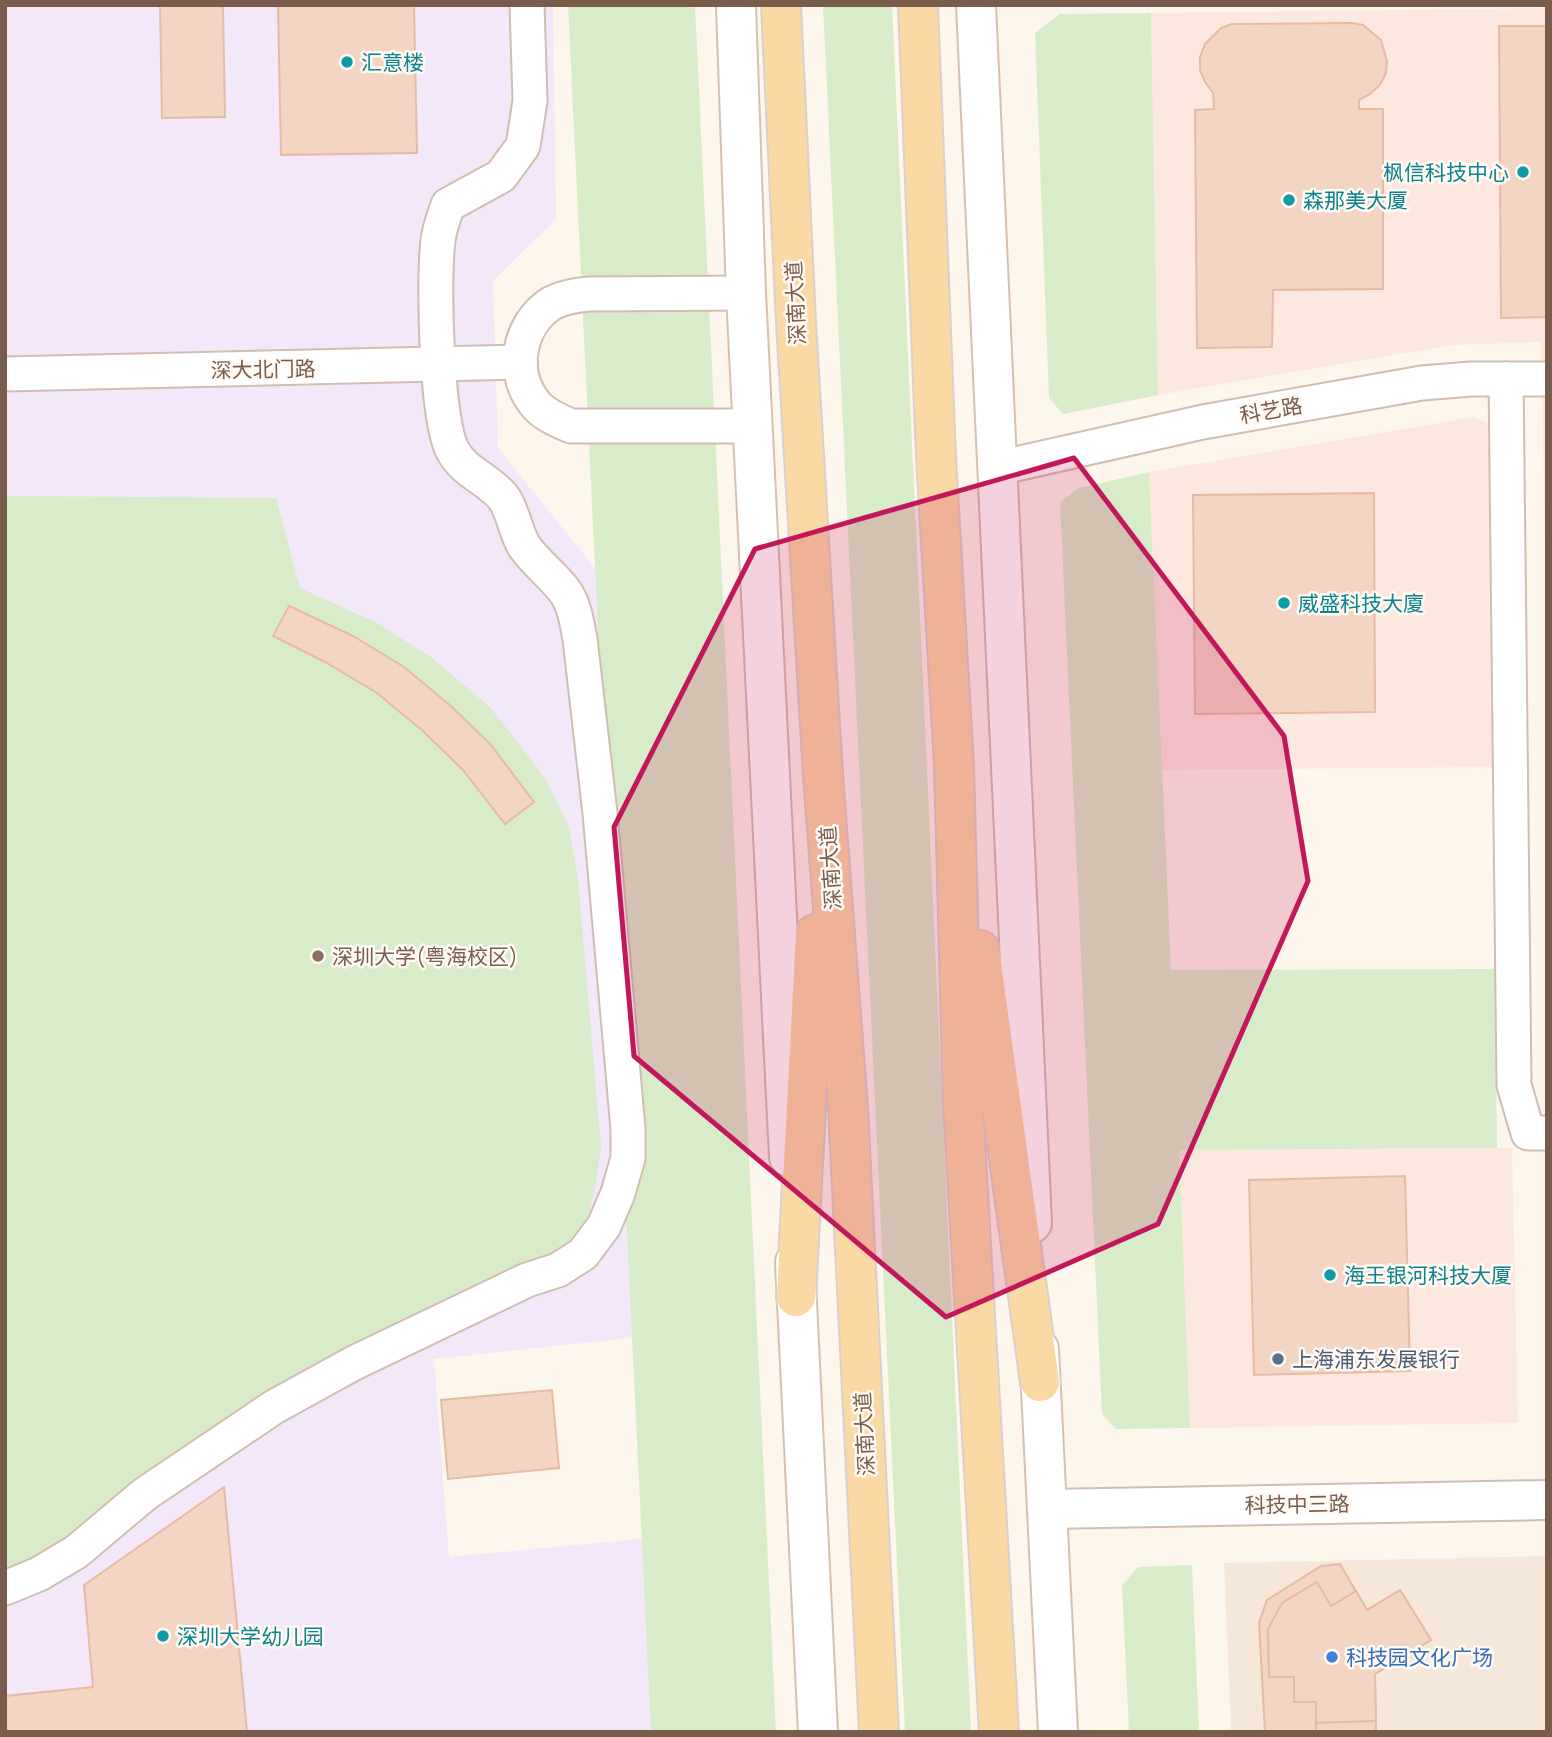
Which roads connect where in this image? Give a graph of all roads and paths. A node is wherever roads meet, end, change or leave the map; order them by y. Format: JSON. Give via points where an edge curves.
{"nodes":[{"id":1,"x":527,"y":5,"type":"edge"},
{"id":2,"x":736,"y":5,"type":"edge"},
{"id":3,"x":781,"y":5,"type":"edge"},
{"id":4,"x":918,"y":5,"type":"edge"},
{"id":5,"x":975,"y":5,"type":"edge"},
{"id":6,"x":746,"y":293,"type":"junction"},
{"id":7,"x":520,"y":362,"type":"junction"},
{"id":8,"x":439,"y":364,"type":"junction"},
{"id":9,"x":5,"y":374,"type":"edge"},
{"id":10,"x":1506,"y":379,"type":"junction"},
{"id":11,"x":1547,"y":379,"type":"edge"},
{"id":12,"x":753,"y":426,"type":"junction"},
{"id":13,"x":998,"y":468,"type":"junction"},
{"id":14,"x":954,"y":765,"type":"junction"},
{"id":15,"x":823,"y":775,"type":"junction"},
{"id":16,"x":1547,"y":1133,"type":"edge"},
{"id":17,"x":796,"y":1297,"type":"junction"},
{"id":18,"x":1040,"y":1381,"type":"junction"},
{"id":19,"x":1547,"y":1500,"type":"edge"},
{"id":20,"x":1047,"y":1509,"type":"junction"},
{"id":21,"x":5,"y":1588,"type":"edge"},
{"id":22,"x":818,"y":1732,"type":"edge"},
{"id":23,"x":879,"y":1732,"type":"edge"},
{"id":24,"x":999,"y":1732,"type":"edge"},
{"id":25,"x":1058,"y":1732,"type":"edge"}],
"edges":[{"from":1,"to":8,"type":"street","via":[[530,101],[523,146],[501,176],[448,205],[438,239]]},
{"from":2,"to":6,"type":"main road"},
{"from":3,"to":15,"type":"main road","name":"深南大道"},
{"from":4,"to":14,"type":"main road"},
{"from":5,"to":13,"type":"main road"},
{"from":6,"to":7,"type":"street","via":[[569,296],[539,313],[522,345]]},
{"from":6,"to":12,"type":"main road"},
{"from":7,"to":8,"type":"street","name":"深大北门路"},
{"from":7,"to":12,"type":"street","via":[[523,380],[539,408],[571,426]]},
{"from":8,"to":9,"type":"street","name":"深大北门路"},
{"from":8,"to":21,"type":"street","via":[[446,433],[453,452],[506,500],[524,545],[565,591],[575,614],[600,813],[628,1129],[628,1158],[618,1192],[604,1226],[583,1254],[274,1406],[145,1494],[76,1552]]},
{"from":10,"to":11,"type":"street","name":"科艺路"},
{"from":10,"to":13,"type":"street","name":"科艺路","via":[[1422,383],[1203,422]]},
{"from":10,"to":16,"type":"street","via":[[1514,1086],[1528,1133]]},
{"from":12,"to":17,"type":"main road"},
{"from":13,"to":18,"type":"main road"},
{"from":14,"to":18,"type":"main road"},
{"from":14,"to":24,"type":"main road","via":[[963,1105]]},
{"from":15,"to":17,"type":"main road"},
{"from":15,"to":23,"type":"main road","name":"深南大道","via":[[848,1108]]},
{"from":17,"to":22,"type":"main road"},
{"from":18,"to":20,"type":"main road"},
{"from":19,"to":20,"type":"main road","name":"科技中三路"},
{"from":20,"to":25,"type":"main road"}]}
